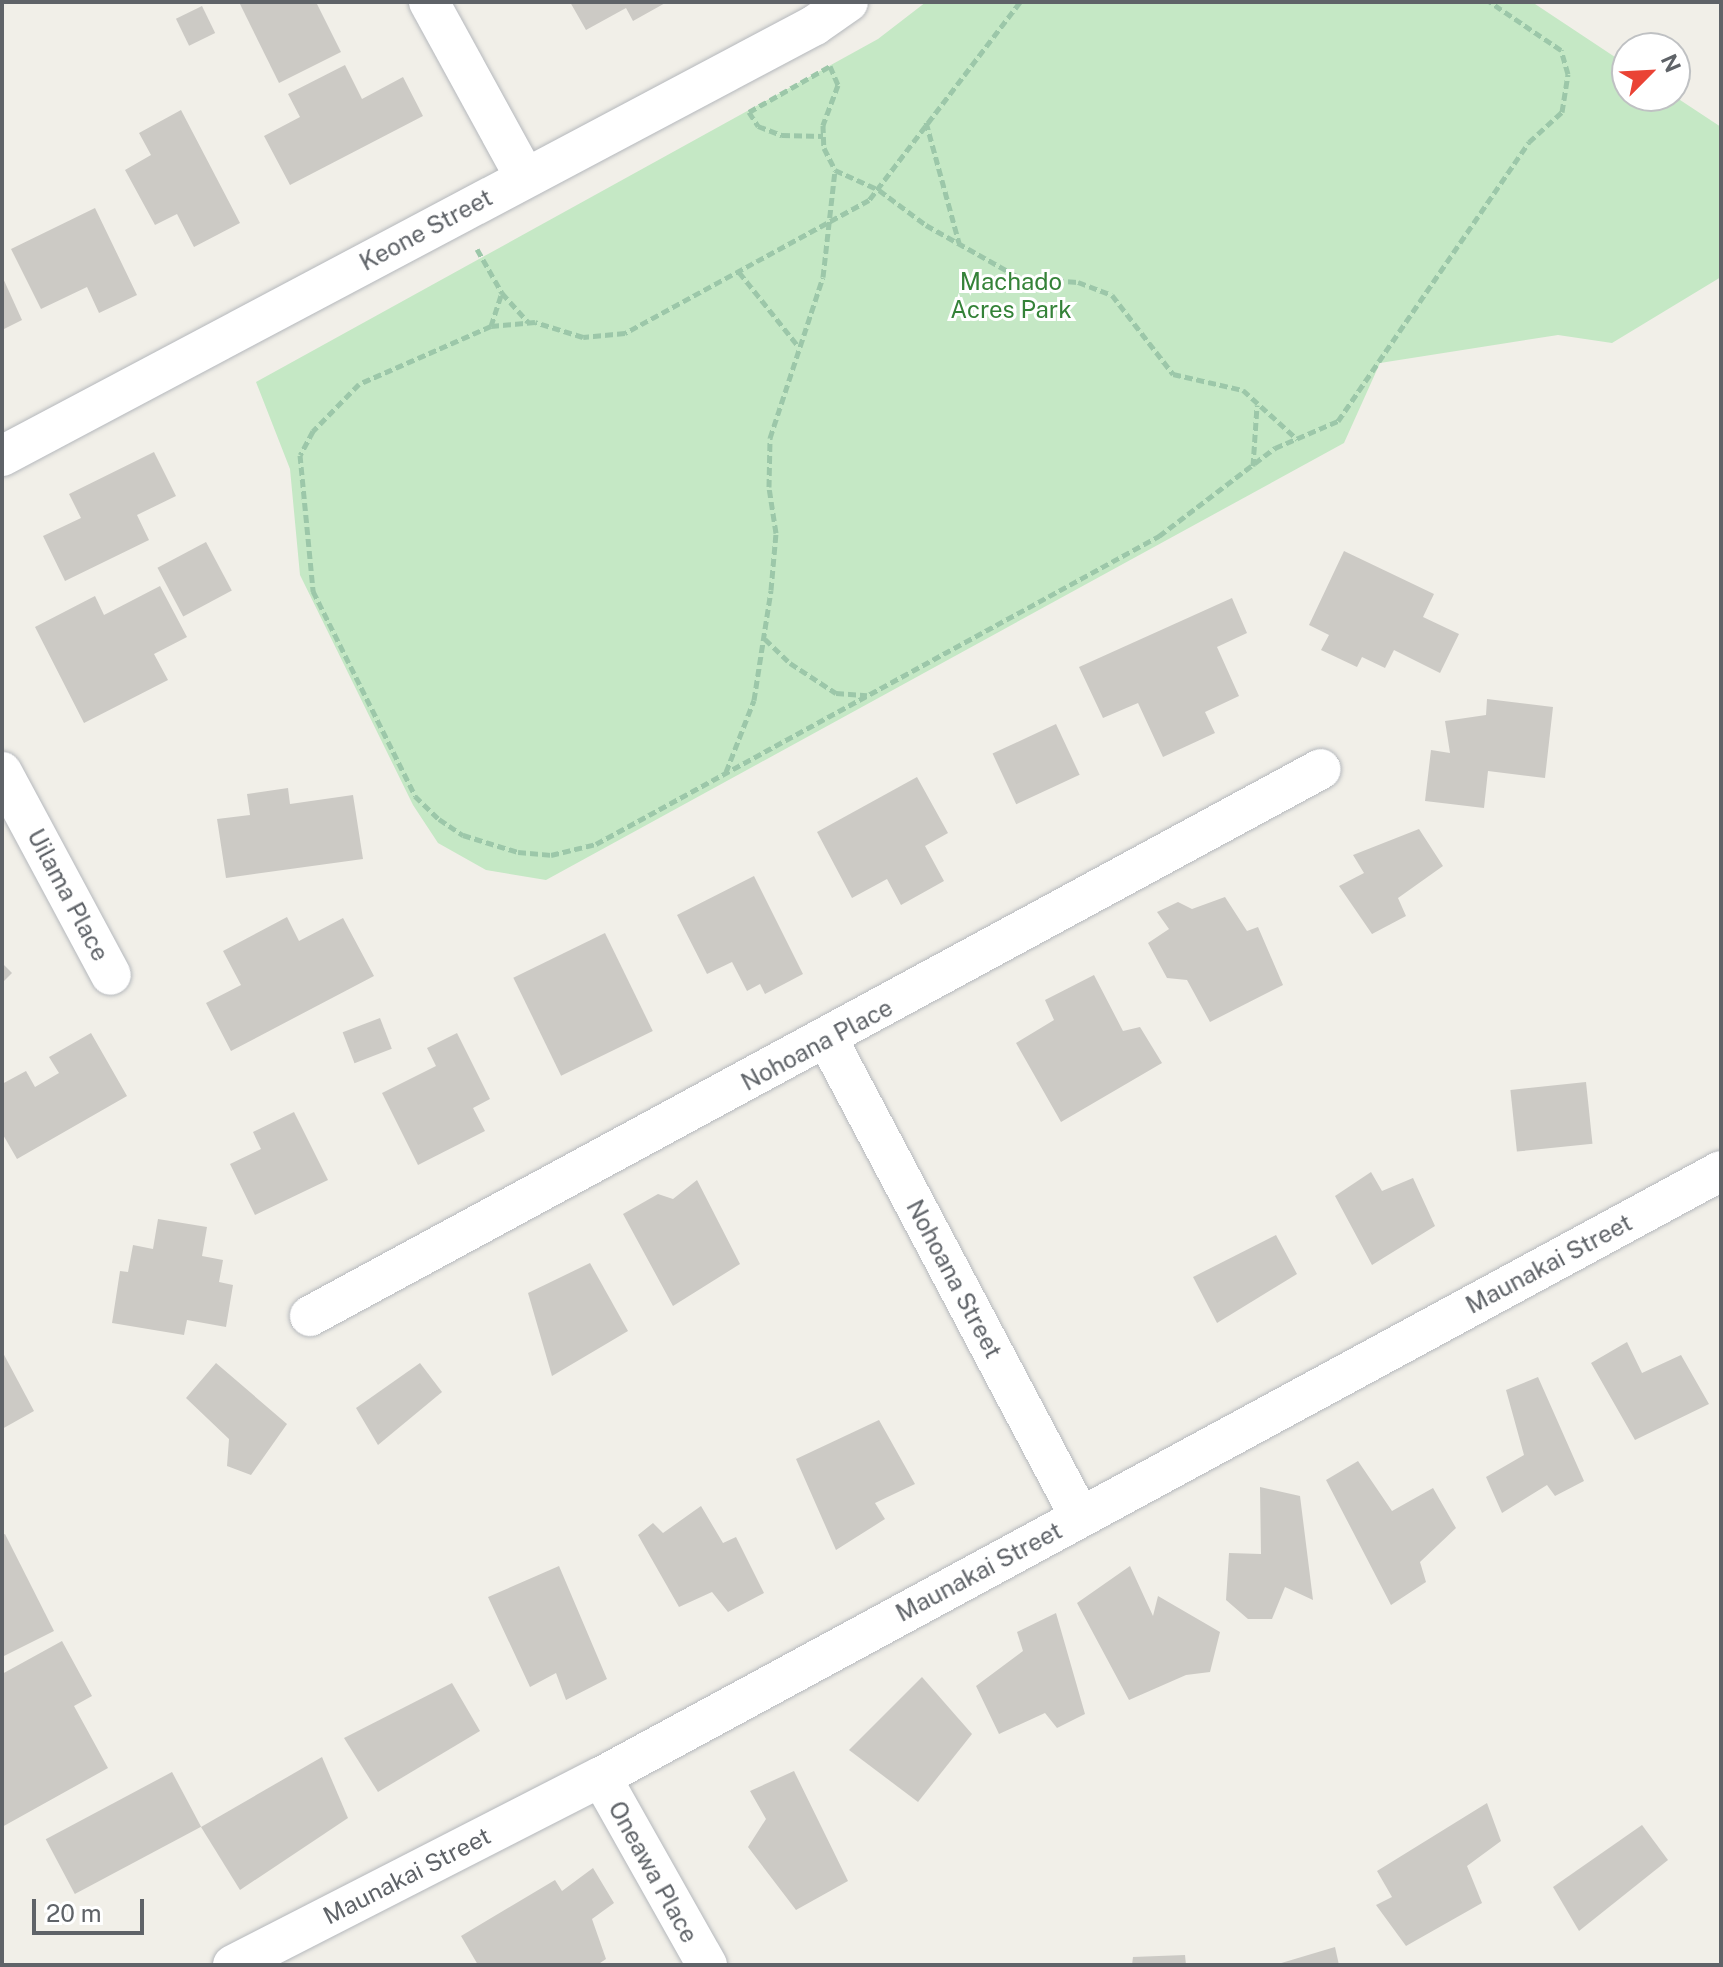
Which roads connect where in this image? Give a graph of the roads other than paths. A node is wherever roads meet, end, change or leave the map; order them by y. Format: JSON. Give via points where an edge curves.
{"nodes":[{"id":1,"x":429,"y":2,"type":"edge"},
{"id":2,"x":848,"y":2,"type":"edge"},
{"id":3,"x":525,"y":177,"type":"junction"},
{"id":4,"x":2,"y":456,"type":"edge"},
{"id":5,"x":1321,"y":769,"type":"dead end"},
{"id":6,"x":2,"y":772,"type":"edge"},
{"id":7,"x":111,"y":975,"type":"dead end"},
{"id":8,"x":828,"y":1040,"type":"junction"},
{"id":9,"x":1721,"y":1171,"type":"edge"},
{"id":10,"x":310,"y":1316,"type":"dead end"},
{"id":11,"x":1080,"y":1517,"type":"junction"},
{"id":12,"x":601,"y":1777,"type":"junction"},
{"id":13,"x":233,"y":1965,"type":"edge"},
{"id":14,"x":707,"y":1965,"type":"edge"}],
"edges":[{"from":1,"to":3,"type":"street"},
{"from":2,"to":3,"type":"street","name":"Keone Street","via":[[815,25]]},
{"from":3,"to":4,"type":"street","name":"Keone Street"},
{"from":5,"to":8,"type":"street","name":"Nohoana Place"},
{"from":6,"to":7,"type":"street","name":"Uilama Place"},
{"from":8,"to":10,"type":"street","name":"Nohoana Place"},
{"from":8,"to":11,"type":"street","name":"Nohoana Street"},
{"from":9,"to":11,"type":"street","name":"Maunakai Street"},
{"from":11,"to":12,"type":"street","name":"Maunakai Street"},
{"from":12,"to":13,"type":"street","name":"Maunakai Street"},
{"from":12,"to":14,"type":"street","name":"Oneawa Place"}]}
